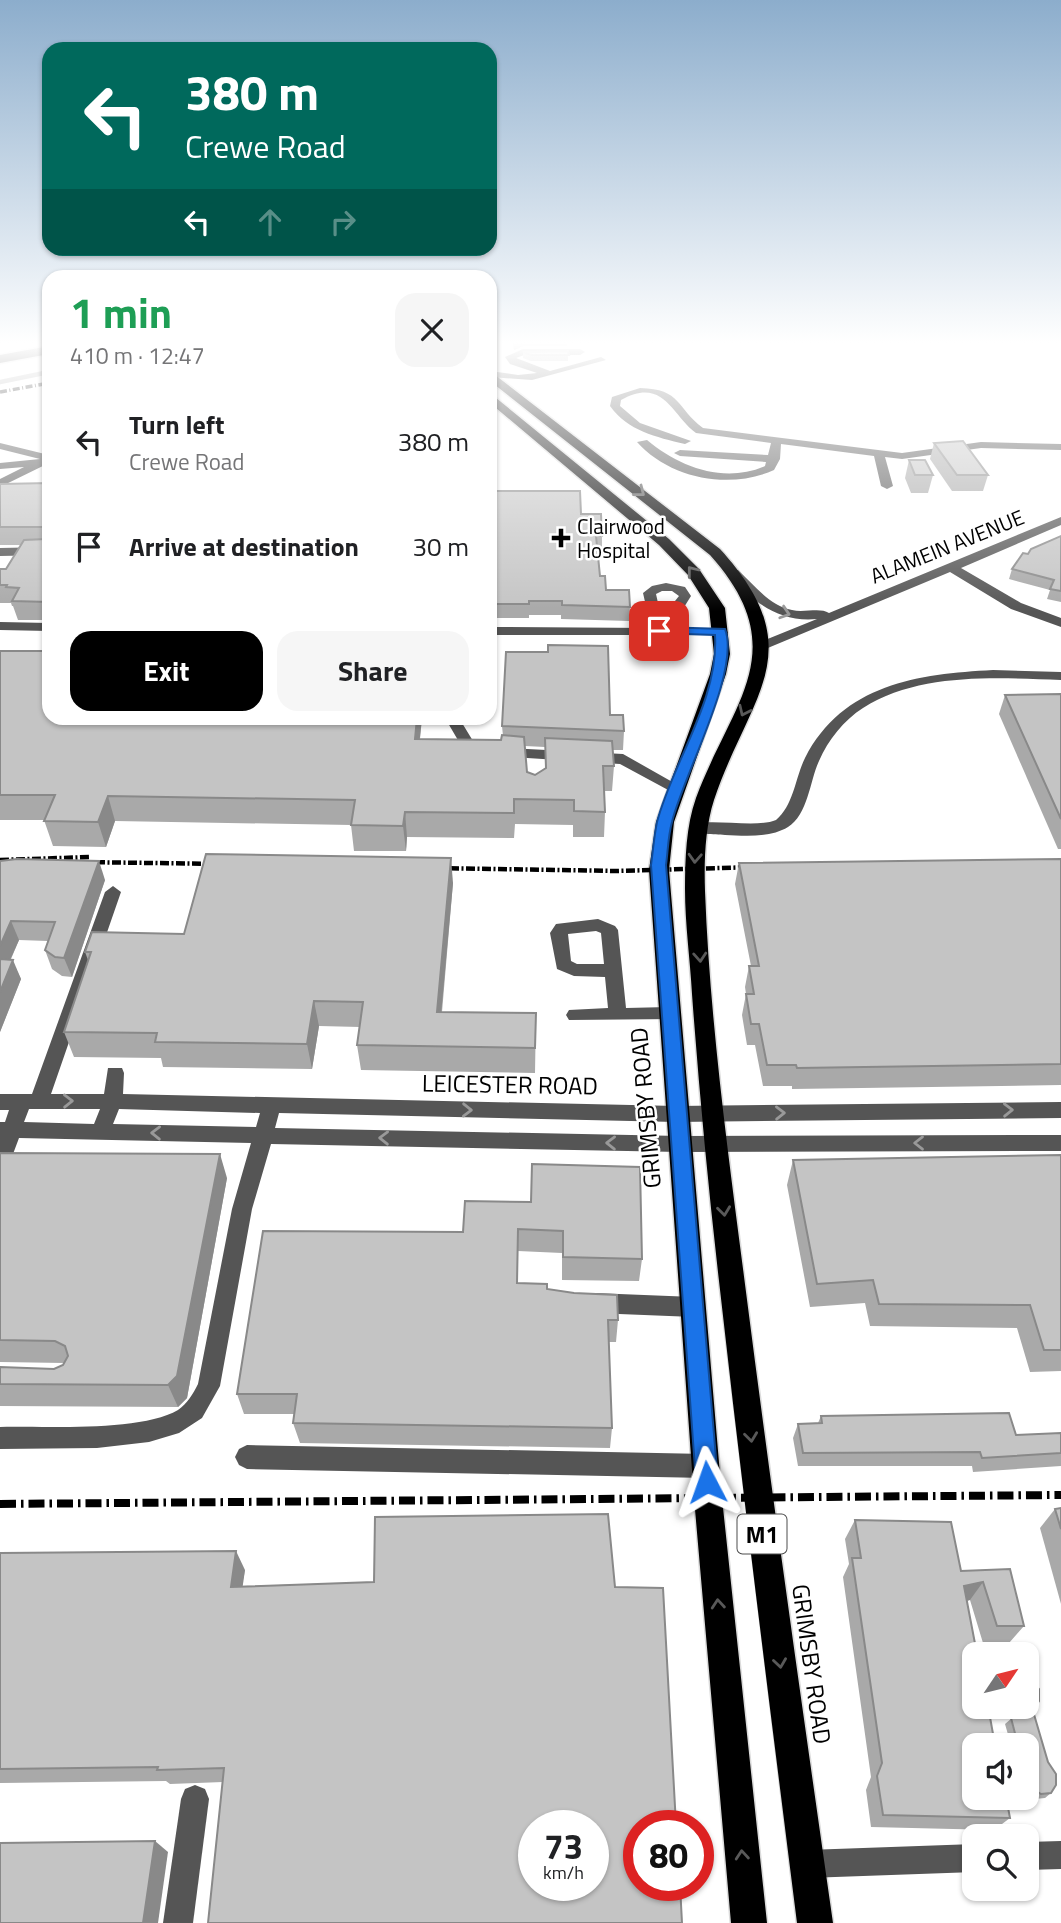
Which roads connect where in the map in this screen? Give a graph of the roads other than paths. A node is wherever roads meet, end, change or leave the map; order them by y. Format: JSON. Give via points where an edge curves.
{"nodes":[{"id":1,"x":532,"y":432,"type":"edge"},
{"id":2,"x":562,"y":432,"type":"edge"},
{"id":3,"x":659,"y":432,"type":"edge"},
{"id":4,"x":705,"y":432,"type":"edge"},
{"id":5,"x":685,"y":441,"type":"junction"},
{"id":6,"x":643,"y":442,"type":"dead end"},
{"id":7,"x":777,"y":442,"type":"junction"},
{"id":8,"x":0,"y":446,"type":"edge"},
{"id":9,"x":1061,"y":447,"type":"edge"},
{"id":10,"x":680,"y":453,"type":"junction"},
{"id":11,"x":878,"y":455,"type":"junction"},
{"id":12,"x":42,"y":457,"type":"edge"},
{"id":13,"x":774,"y":459,"type":"junction"},
{"id":14,"x":42,"y":460,"type":"edge"},
{"id":15,"x":42,"y":462,"type":"edge"},
{"id":16,"x":0,"y":466,"type":"edge"},
{"id":17,"x":675,"y":466,"type":"junction"},
{"id":18,"x":0,"y":484,"type":"edge"},
{"id":19,"x":887,"y":486,"type":"dead end"},
{"id":20,"x":1061,"y":521,"type":"edge"},
{"id":21,"x":42,"y":551,"type":"edge"},
{"id":22,"x":0,"y":552,"type":"edge"},
{"id":23,"x":951,"y":567,"type":"junction"},
{"id":24,"x":734,"y":573,"type":"junction"},
{"id":25,"x":849,"y":609,"type":"junction"},
{"id":26,"x":1061,"y":623,"type":"edge"},
{"id":27,"x":0,"y":626,"type":"edge"},
{"id":28,"x":42,"y":627,"type":"edge"},
{"id":29,"x":497,"y":631,"type":"edge"},
{"id":30,"x":720,"y":632,"type":"junction"},
{"id":31,"x":763,"y":646,"type":"junction"},
{"id":32,"x":1061,"y":676,"type":"edge"},
{"id":33,"x":456,"y":725,"type":"edge"},
{"id":34,"x":675,"y":788,"type":"junction"},
{"id":35,"x":664,"y":822,"type":"junction"},
{"id":36,"x":698,"y":827,"type":"junction"},
{"id":37,"x":113,"y":892,"type":"dead end"},
{"id":38,"x":613,"y":971,"type":"dead end"},
{"id":39,"x":618,"y":1014,"type":"junction"},
{"id":40,"x":669,"y":1014,"type":"junction"},
{"id":41,"x":575,"y":1015,"type":"dead end"},
{"id":42,"x":115,"y":1073,"type":"dead end"},
{"id":43,"x":30,"y":1101,"type":"junction"},
{"id":44,"x":113,"y":1101,"type":"junction"},
{"id":45,"x":0,"y":1102,"type":"edge"},
{"id":46,"x":272,"y":1105,"type":"junction"},
{"id":47,"x":676,"y":1114,"type":"junction"},
{"id":48,"x":712,"y":1114,"type":"junction"},
{"id":49,"x":1060,"y":1114,"type":"edge"},
{"id":50,"x":6,"y":1130,"type":"edge"},
{"id":51,"x":100,"y":1132,"type":"junction"},
{"id":52,"x":263,"y":1135,"type":"junction"},
{"id":53,"x":1061,"y":1143,"type":"edge"},
{"id":54,"x":680,"y":1144,"type":"junction"},
{"id":55,"x":716,"y":1144,"type":"junction"},
{"id":56,"x":0,"y":1164,"type":"edge"},
{"id":57,"x":573,"y":1302,"type":"edge"},
{"id":58,"x":694,"y":1307,"type":"junction"},
{"id":59,"x":0,"y":1438,"type":"edge"},
{"id":60,"x":247,"y":1457,"type":"dead end"},
{"id":61,"x":706,"y":1466,"type":"junction"},
{"id":62,"x":195,"y":1799,"type":"dead end"},
{"id":63,"x":1061,"y":1855,"type":"edge"},
{"id":64,"x":1039,"y":1856,"type":"edge"},
{"id":65,"x":962,"y":1858,"type":"edge"},
{"id":66,"x":807,"y":1864,"type":"junction"},
{"id":67,"x":178,"y":1923,"type":"edge"},
{"id":68,"x":748,"y":1923,"type":"edge"},
{"id":69,"x":815,"y":1923,"type":"edge"}],
"edges":[{"from":30,"to":1,"type":"highway","name":"GRIMSBY ROAD","number":"M1","one_way":true,"via":[[717,608],[680,556]]},
{"from":2,"to":24,"type":"highway","name":"GRIMSBY ROAD","number":"M1","one_way":true,"via":[[685,527]]},
{"from":3,"to":5,"type":"street"},
{"from":4,"to":7,"type":"street"},
{"from":5,"to":7,"type":"street"},
{"from":5,"to":10,"type":"street"},
{"from":6,"to":17,"type":"street"},
{"from":7,"to":11,"type":"street"},
{"from":7,"to":13,"type":"street"},
{"from":8,"to":12,"type":"street"},
{"from":9,"to":11,"type":"street","via":[[981,445],[918,455]]},
{"from":10,"to":13,"type":"street"},
{"from":10,"to":17,"type":"street"},
{"from":11,"to":19,"type":"street"},
{"from":13,"to":17,"type":"street","via":[[766,471],[749,475]]},
{"from":14,"to":16,"type":"street"},
{"from":15,"to":18,"type":"street"},
{"from":20,"to":23,"type":"street","name":"ALAMEIN AVENUE"},
{"from":21,"to":22,"type":"street"},
{"from":23,"to":25,"type":"street","name":"ALAMEIN AVENUE"},
{"from":23,"to":26,"type":"street","via":[[1016,606]]},
{"from":24,"to":25,"type":"street","name":"ALAMEIN AVENUE","one_way":true,"via":[[770,607],[786,615]]},
{"from":24,"to":31,"type":"highway","name":"GRIMSBY ROAD","number":"M1","via":[[750,602]]},
{"from":25,"to":31,"type":"street","name":"ALAMEIN AVENUE"},
{"from":27,"to":28,"type":"street"},
{"from":29,"to":30,"type":"street","via":[[658,624]]},
{"from":30,"to":34,"type":"highway","name":"GRIMSBY ROAD","number":"M1","via":[[718,674]]},
{"from":31,"to":36,"type":"highway","name":"GRIMSBY ROAD","number":"M1","one_way":true,"via":[[754,690],[705,799]]},
{"from":32,"to":36,"type":"street","via":[[939,678],[872,697],[823,737],[793,813],[782,824]]},
{"from":33,"to":34,"type":"street","via":[[467,744],[484,752],[534,762],[623,759]]},
{"from":34,"to":35,"type":"highway","name":"GRIMSBY ROAD","number":"M1"},
{"from":35,"to":36,"type":"highway"},
{"from":35,"to":40,"type":"highway","name":"GRIMSBY ROAD","number":"M1","via":[[659,870]]},
{"from":36,"to":48,"type":"highway","name":"GRIMSBY ROAD","number":"M1","one_way":true,"via":[[695,889]]},
{"from":37,"to":43,"type":"street"},
{"from":38,"to":39,"type":"street"},
{"from":39,"to":40,"type":"street"},
{"from":39,"to":41,"type":"street"},
{"from":40,"to":47,"type":"highway","name":"GRIMSBY ROAD","number":"M1"},
{"from":42,"to":44,"type":"street"},
{"from":43,"to":44,"type":"street","name":"LEICESTER ROAD","one_way":true},
{"from":43,"to":45,"type":"street","name":"LEICESTER ROAD"},
{"from":43,"to":50,"type":"street"},
{"from":44,"to":46,"type":"street","name":"LEICESTER ROAD"},
{"from":44,"to":51,"type":"street"},
{"from":46,"to":47,"type":"street","name":"LEICESTER ROAD","one_way":true},
{"from":46,"to":52,"type":"street"},
{"from":47,"to":48,"type":"street","name":"LEICESTER ROAD"},
{"from":47,"to":54,"type":"highway","name":"GRIMSBY ROAD","number":"M1"},
{"from":48,"to":49,"type":"street","name":"LEICESTER ROAD","one_way":true},
{"from":48,"to":55,"type":"highway","name":"GRIMSBY ROAD","number":"M1"},
{"from":50,"to":51,"type":"street"},
{"from":50,"to":56,"type":"street"},
{"from":52,"to":51,"type":"street","one_way":true},
{"from":54,"to":52,"type":"street","one_way":true},
{"from":52,"to":59,"type":"street","via":[[242,1209],[209,1386],[202,1400],[187,1417],[135,1433]]},
{"from":53,"to":55,"type":"street","one_way":true},
{"from":54,"to":55,"type":"street"},
{"from":54,"to":58,"type":"highway","name":"GRIMSBY ROAD","number":"M1"},
{"from":55,"to":66,"type":"highway","name":"GRIMSBY ROAD","number":"M1","one_way":true},
{"from":57,"to":58,"type":"street"},
{"from":58,"to":61,"type":"highway","name":"GRIMSBY ROAD","number":"M1"},
{"from":60,"to":61,"type":"street"},
{"from":68,"to":61,"type":"highway","name":"GRIMSBY ROAD","number":"M1","one_way":true},
{"from":62,"to":67,"type":"street"},
{"from":63,"to":64,"type":"street"},
{"from":65,"to":66,"type":"street"},
{"from":66,"to":69,"type":"highway","name":"GRIMSBY ROAD","number":"M1"}]}
